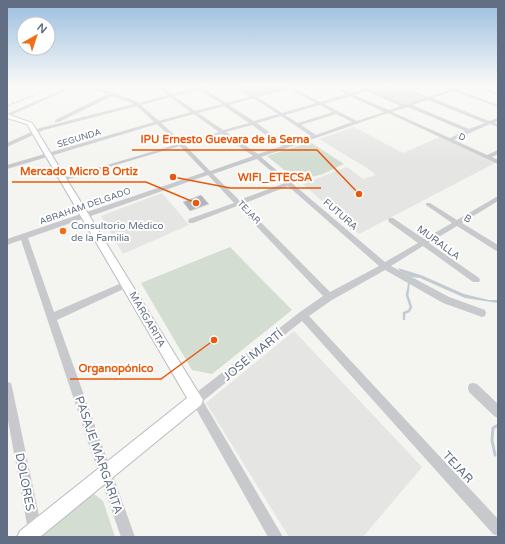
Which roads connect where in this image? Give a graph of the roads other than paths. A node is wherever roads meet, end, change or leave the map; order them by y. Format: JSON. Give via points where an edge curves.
{"nodes":[{"id":1,"x":17,"y":111,"type":"edge"},
{"id":2,"x":76,"y":111,"type":"edge"},
{"id":3,"x":110,"y":111,"type":"edge"},
{"id":4,"x":147,"y":111,"type":"edge"},
{"id":5,"x":235,"y":111,"type":"edge"},
{"id":6,"x":276,"y":111,"type":"edge"},
{"id":7,"x":293,"y":111,"type":"edge"},
{"id":8,"x":420,"y":111,"type":"edge"},
{"id":9,"x":459,"y":111,"type":"edge"},
{"id":10,"x":194,"y":112,"type":"joint"},
{"id":11,"x":337,"y":112,"type":"joint"},
{"id":12,"x":389,"y":112,"type":"joint"},
{"id":13,"x":282,"y":115,"type":"junction"},
{"id":14,"x":7,"y":116,"type":"edge"},
{"id":15,"x":498,"y":119,"type":"edge"},
{"id":16,"x":159,"y":122,"type":"junction"},
{"id":17,"x":253,"y":123,"type":"junction"},
{"id":18,"x":357,"y":123,"type":"junction"},
{"id":19,"x":489,"y":123,"type":"junction"},
{"id":20,"x":298,"y":125,"type":"junction"},
{"id":21,"x":498,"y":126,"type":"edge"},
{"id":22,"x":38,"y":130,"type":"junction"},
{"id":23,"x":469,"y":131,"type":"junction"},
{"id":24,"x":222,"y":132,"type":"junction"},
{"id":25,"x":316,"y":137,"type":"junction"},
{"id":26,"x":449,"y":140,"type":"junction"},
{"id":27,"x":182,"y":144,"type":"junction"},
{"id":28,"x":7,"y":145,"type":"edge"},
{"id":29,"x":286,"y":147,"type":"junction"},
{"id":30,"x":498,"y":152,"type":"edge"},
{"id":31,"x":48,"y":155,"type":"junction"},
{"id":32,"x":258,"y":157,"type":"junction"},
{"id":33,"x":487,"y":157,"type":"junction"},
{"id":34,"x":498,"y":162,"type":"edge"},
{"id":35,"x":7,"y":168,"type":"edge"},
{"id":36,"x":210,"y":173,"type":"junction"},
{"id":37,"x":64,"y":179,"type":"junction"},
{"id":38,"x":289,"y":184,"type":"junction"},
{"id":39,"x":498,"y":198,"type":"edge"},
{"id":40,"x":240,"y":203,"type":"junction"},
{"id":41,"x":490,"y":203,"type":"junction"},
{"id":42,"x":428,"y":204,"type":"dead end"},
{"id":43,"x":498,"y":207,"type":"edge"},
{"id":44,"x":86,"y":216,"type":"junction"},
{"id":45,"x":391,"y":220,"type":"dead end"},
{"id":46,"x":191,"y":221,"type":"dead end"},
{"id":47,"x":457,"y":223,"type":"junction"},
{"id":48,"x":24,"y":236,"type":"junction"},
{"id":49,"x":7,"y":242,"type":"edge"},
{"id":50,"x":423,"y":243,"type":"junction"},
{"id":51,"x":498,"y":249,"type":"edge"},
{"id":52,"x":385,"y":266,"type":"junction"},
{"id":53,"x":476,"y":280,"type":"dead end"},
{"id":54,"x":127,"y":284,"type":"junction"},
{"id":55,"x":329,"y":297,"type":"junction"},
{"id":56,"x":482,"y":313,"type":"dead end"},
{"id":57,"x":303,"y":315,"type":"junction"},
{"id":58,"x":51,"y":318,"type":"junction"},
{"id":59,"x":7,"y":387,"type":"edge"},
{"id":60,"x":473,"y":388,"type":"dead end"},
{"id":61,"x":196,"y":400,"type":"junction"},
{"id":62,"x":498,"y":412,"type":"edge"},
{"id":63,"x":10,"y":419,"type":"edge"},
{"id":64,"x":105,"y":472,"type":"junction"},
{"id":65,"x":498,"y":530,"type":"edge"},
{"id":66,"x":30,"y":534,"type":"edge"},
{"id":67,"x":128,"y":537,"type":"edge"},
{"id":68,"x":276,"y":537,"type":"edge"},
{"id":69,"x":493,"y":537,"type":"edge"}],
"edges":[{"from":1,"to":14,"type":"street"},
{"from":2,"to":22,"type":"street"},
{"from":3,"to":22,"type":"street"},
{"from":4,"to":16,"type":"street","name":"TEJAR"},
{"from":5,"to":17,"type":"street"},
{"from":6,"to":13,"type":"street"},
{"from":7,"to":13,"type":"street"},
{"from":8,"to":23,"type":"street"},
{"from":9,"to":19,"type":"street"},
{"from":10,"to":16,"type":"street","name":"SEGUNDA"},
{"from":10,"to":24,"type":"street","name":"FUTURA"},
{"from":11,"to":18,"type":"street"},
{"from":11,"to":20,"type":"street"},
{"from":12,"to":18,"type":"street","name":"ABRAHAM DELGADO"},
{"from":12,"to":26,"type":"street","name":"D"},
{"from":13,"to":17,"type":"street"},
{"from":13,"to":20,"type":"street"},
{"from":14,"to":22,"type":"main road","name":"MARGARITA","via":[[28,122]]},
{"from":15,"to":19,"type":"street"},
{"from":16,"to":27,"type":"street","name":"TEJAR"},
{"from":16,"to":31,"type":"street","name":"SEGUNDA"},
{"from":17,"to":24,"type":"street"},
{"from":17,"to":29,"type":"street"},
{"from":18,"to":25,"type":"street","name":"ABRAHAM DELGADO"},
{"from":19,"to":21,"type":"street"},
{"from":19,"to":23,"type":"street"},
{"from":20,"to":25,"type":"street"},
{"from":22,"to":28,"type":"street"},
{"from":22,"to":31,"type":"main road","name":"MARGARITA"},
{"from":23,"to":26,"type":"street"},
{"from":24,"to":27,"type":"street"},
{"from":24,"to":32,"type":"street","name":"FUTURA"},
{"from":25,"to":29,"type":"street","name":"ABRAHAM DELGADO"},
{"from":26,"to":33,"type":"street","name":"D"},
{"from":27,"to":36,"type":"street","name":"TEJAR"},
{"from":27,"to":37,"type":"street"},
{"from":29,"to":32,"type":"street","name":"ABRAHAM DELGADO"},
{"from":30,"to":33,"type":"street"},
{"from":31,"to":35,"type":"street","name":"SEGUNDA"},
{"from":31,"to":37,"type":"main road","name":"MARGARITA"},
{"from":32,"to":36,"type":"street","name":"ABRAHAM DELGADO"},
{"from":32,"to":38,"type":"street","name":"FUTURA"},
{"from":33,"to":34,"type":"street","name":"D"},
{"from":36,"to":40,"type":"street","name":"TEJAR"},
{"from":36,"to":44,"type":"street","name":"ABRAHAM DELGADO"},
{"from":37,"to":44,"type":"main road","name":"MARGARITA"},
{"from":38,"to":40,"type":"street"},
{"from":38,"to":52,"type":"street","name":"FUTURA"},
{"from":39,"to":41,"type":"street","name":"JOSÉ MARTÍ"},
{"from":40,"to":46,"type":"street"},
{"from":40,"to":55,"type":"street","name":"TEJAR"},
{"from":41,"to":43,"type":"street"},
{"from":41,"to":47,"type":"street","name":"JOSÉ MARTÍ"},
{"from":42,"to":47,"type":"street","name":"B"},
{"from":44,"to":48,"type":"street","name":"ABRAHAM DELGADO"},
{"from":44,"to":54,"type":"main road","name":"MARGARITA"},
{"from":45,"to":50,"type":"street","name":"MURALLA"},
{"from":47,"to":50,"type":"street","name":"JOSÉ MARTÍ"},
{"from":47,"to":51,"type":"street","name":"B"},
{"from":48,"to":49,"type":"street","name":"ABRAHAM DELGADO"},
{"from":48,"to":58,"type":"street","name":"PASAJE MARGARITA"},
{"from":50,"to":52,"type":"street","name":"JOSÉ MARTÍ"},
{"from":50,"to":53,"type":"street","name":"MURALLA"},
{"from":52,"to":55,"type":"street","name":"JOSÉ MARTÍ"},
{"from":52,"to":56,"type":"street","name":"FUTURA","via":[[446,300]]},
{"from":54,"to":58,"type":"street"},
{"from":54,"to":61,"type":"main road","name":"MARGARITA"},
{"from":55,"to":57,"type":"street","name":"JOSÉ MARTÍ"},
{"from":57,"to":61,"type":"street","name":"JOSÉ MARTÍ"},
{"from":57,"to":65,"type":"street","name":"TEJAR"},
{"from":58,"to":64,"type":"street","name":"PASAJE MARGARITA"},
{"from":59,"to":63,"type":"street","name":"DOLORES"},
{"from":60,"to":62,"type":"street"},
{"from":61,"to":64,"type":"main road","name":"JOSÉ MARTÍ"},
{"from":61,"to":68,"type":"street","name":"MARGARITA"},
{"from":63,"to":66,"type":"street","name":"DOLORES"},
{"from":64,"to":66,"type":"main road","name":"JOSÉ MARTÍ"},
{"from":64,"to":67,"type":"street","name":"PASAJE MARGARITA"},
{"from":65,"to":69,"type":"street"}]}
